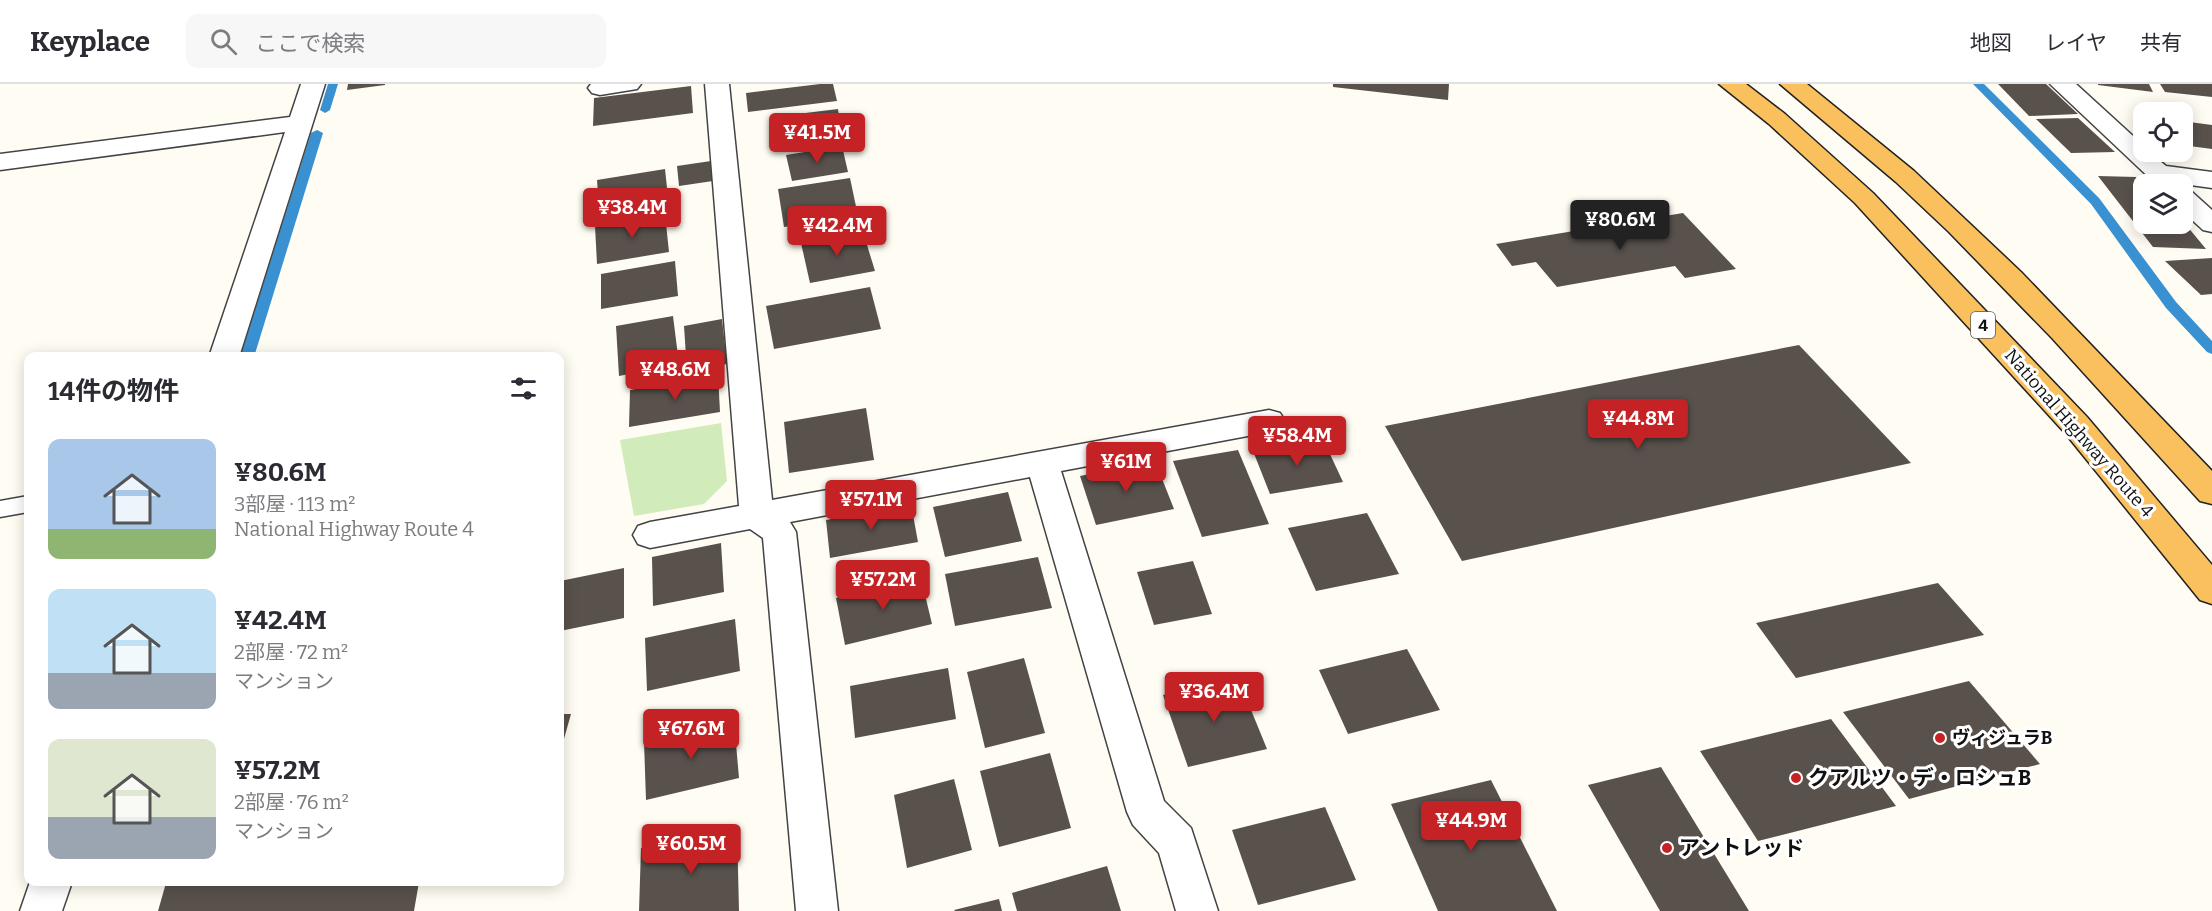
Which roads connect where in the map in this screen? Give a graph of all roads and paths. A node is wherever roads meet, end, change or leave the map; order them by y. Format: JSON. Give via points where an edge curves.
{"nodes":[{"id":1,"x":314,"y":84,"type":"edge"},
{"id":2,"x":629,"y":84,"type":"edge"},
{"id":3,"x":717,"y":84,"type":"edge"},
{"id":4,"x":1731,"y":84,"type":"edge"},
{"id":5,"x":1792,"y":84,"type":"edge"},
{"id":6,"x":2062,"y":84,"type":"edge"},
{"id":7,"x":600,"y":88,"type":"dead end"},
{"id":8,"x":301,"y":123,"type":"junction"},
{"id":9,"x":0,"y":162,"type":"edge"},
{"id":10,"x":2159,"y":174,"type":"edge"},
{"id":11,"x":2193,"y":180,"type":"edge"},
{"id":12,"x":2212,"y":180,"type":"edge"},
{"id":13,"x":2193,"y":206,"type":"edge"},
{"id":14,"x":2212,"y":224,"type":"edge"},
{"id":15,"x":226,"y":352,"type":"edge"},
{"id":16,"x":1269,"y":421,"type":"dead end"},
{"id":17,"x":1042,"y":463,"type":"junction"},
{"id":18,"x":2212,"y":492,"type":"edge"},
{"id":19,"x":24,"y":505,"type":"edge"},
{"id":20,"x":0,"y":509,"type":"edge"},
{"id":21,"x":756,"y":517,"type":"junction"},
{"id":22,"x":650,"y":536,"type":"dead end"},
{"id":23,"x":2212,"y":590,"type":"edge"},
{"id":24,"x":50,"y":886,"type":"edge"},
{"id":25,"x":41,"y":911,"type":"edge"},
{"id":26,"x":817,"y":911,"type":"edge"},
{"id":27,"x":1197,"y":911,"type":"edge"}],
"edges":[{"from":1,"to":8,"type":"street"},
{"from":2,"to":7,"type":"street"},
{"from":3,"to":21,"type":"street"},
{"from":4,"to":23,"type":"highway","name":"National Highway Route 4","number":"4","via":[[1864,198],[2076,425]]},
{"from":5,"to":18,"type":"highway","via":[[1924,192]]},
{"from":6,"to":10,"type":"street"},
{"from":8,"to":9,"type":"street"},
{"from":8,"to":15,"type":"street"},
{"from":11,"to":12,"type":"street"},
{"from":13,"to":14,"type":"street"},
{"from":16,"to":17,"type":"street"},
{"from":17,"to":21,"type":"street"},
{"from":17,"to":27,"type":"street","via":[[1146,812],[1176,842]]},
{"from":19,"to":20,"type":"lane"},
{"from":21,"to":22,"type":"street"},
{"from":21,"to":26,"type":"street","via":[[779,532]]},
{"from":24,"to":25,"type":"street"}]}
